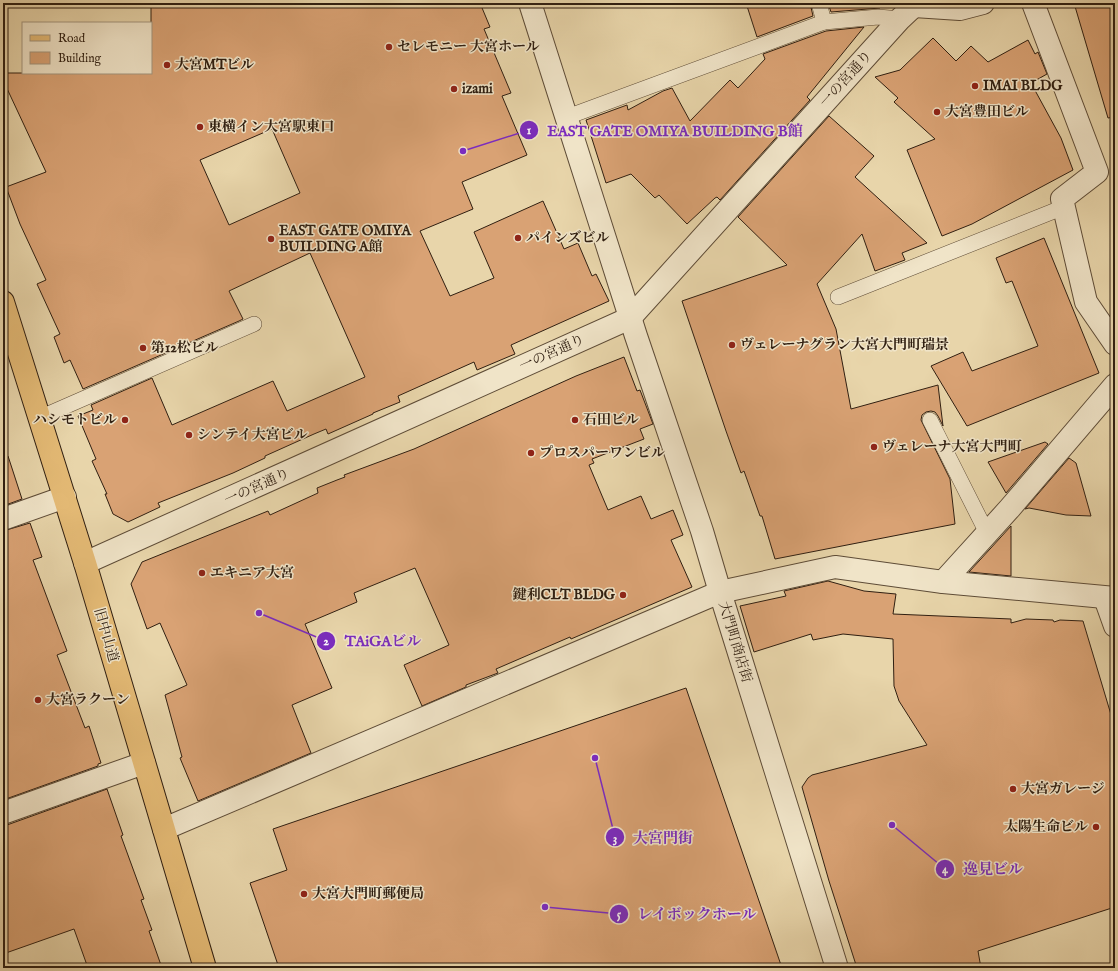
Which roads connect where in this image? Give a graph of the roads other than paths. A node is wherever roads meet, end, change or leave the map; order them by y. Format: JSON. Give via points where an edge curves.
{"nodes":[{"id":1,"x":530,"y":3,"type":"edge"},
{"id":2,"x":819,"y":3,"type":"edge"},
{"id":3,"x":983,"y":3,"type":"edge"},
{"id":4,"x":1033,"y":3,"type":"edge"},
{"id":5,"x":911,"y":9,"type":"edge"},
{"id":6,"x":824,"y":22,"type":"junction"},
{"id":7,"x":567,"y":117,"type":"junction"},
{"id":8,"x":1064,"y":207,"type":"junction"},
{"id":9,"x":838,"y":296,"type":"dead end"},
{"id":10,"x":3,"y":302,"type":"edge"},
{"id":11,"x":630,"y":318,"type":"junction"},
{"id":12,"x":254,"y":324,"type":"dead end"},
{"id":13,"x":1115,"y":344,"type":"edge"},
{"id":14,"x":1115,"y":385,"type":"edge"},
{"id":15,"x":39,"y":418,"type":"junction"},
{"id":16,"x":930,"y":420,"type":"dead end"},
{"id":17,"x":65,"y":498,"type":"junction"},
{"id":18,"x":3,"y":519,"type":"edge"},
{"id":19,"x":987,"y":533,"type":"junction"},
{"id":20,"x":85,"y":564,"type":"junction"},
{"id":21,"x":943,"y":582,"type":"junction"},
{"id":22,"x":720,"y":592,"type":"junction"},
{"id":23,"x":1110,"y":598,"type":"edge"},
{"id":24,"x":1115,"y":626,"type":"edge"},
{"id":25,"x":144,"y":763,"type":"junction"},
{"id":26,"x":3,"y":813,"type":"edge"},
{"id":27,"x":164,"y":830,"type":"junction"},
{"id":28,"x":205,"y":968,"type":"edge"},
{"id":29,"x":837,"y":968,"type":"edge"}],
"edges":[{"from":1,"to":7,"type":"street","name":"大門町商店街"},
{"from":2,"to":6,"type":"lane"},
{"from":3,"to":5,"type":"street","via":[[960,9]]},
{"from":4,"to":8,"type":"street","via":[[1097,172],[1062,199]]},
{"from":5,"to":6,"type":"lane","via":[[878,17]]},
{"from":5,"to":11,"type":"street","name":"一の宮通り"},
{"from":6,"to":7,"type":"lane"},
{"from":7,"to":11,"type":"street","name":"大門町商店街"},
{"from":8,"to":9,"type":"lane"},
{"from":8,"to":13,"type":"street","via":[[1086,302]]},
{"from":10,"to":15,"type":"main road","name":"旧中山道"},
{"from":11,"to":20,"type":"street","name":"一の宮通り"},
{"from":11,"to":22,"type":"street","name":"大門町商店街"},
{"from":12,"to":15,"type":"lane"},
{"from":14,"to":19,"type":"street"},
{"from":15,"to":17,"type":"main road","name":"旧中山道"},
{"from":16,"to":19,"type":"lane"},
{"from":17,"to":18,"type":"street"},
{"from":17,"to":20,"type":"main road","name":"旧中山道"},
{"from":19,"to":21,"type":"street"},
{"from":20,"to":25,"type":"main road","name":"旧中山道"},
{"from":21,"to":22,"type":"street","via":[[835,567]]},
{"from":21,"to":23,"type":"street"},
{"from":22,"to":27,"type":"street"},
{"from":22,"to":29,"type":"street","name":"大門町商店街"},
{"from":23,"to":24,"type":"street"},
{"from":25,"to":26,"type":"street"},
{"from":25,"to":27,"type":"main road","name":"旧中山道"},
{"from":27,"to":28,"type":"main road","name":"旧中山道"}]}
